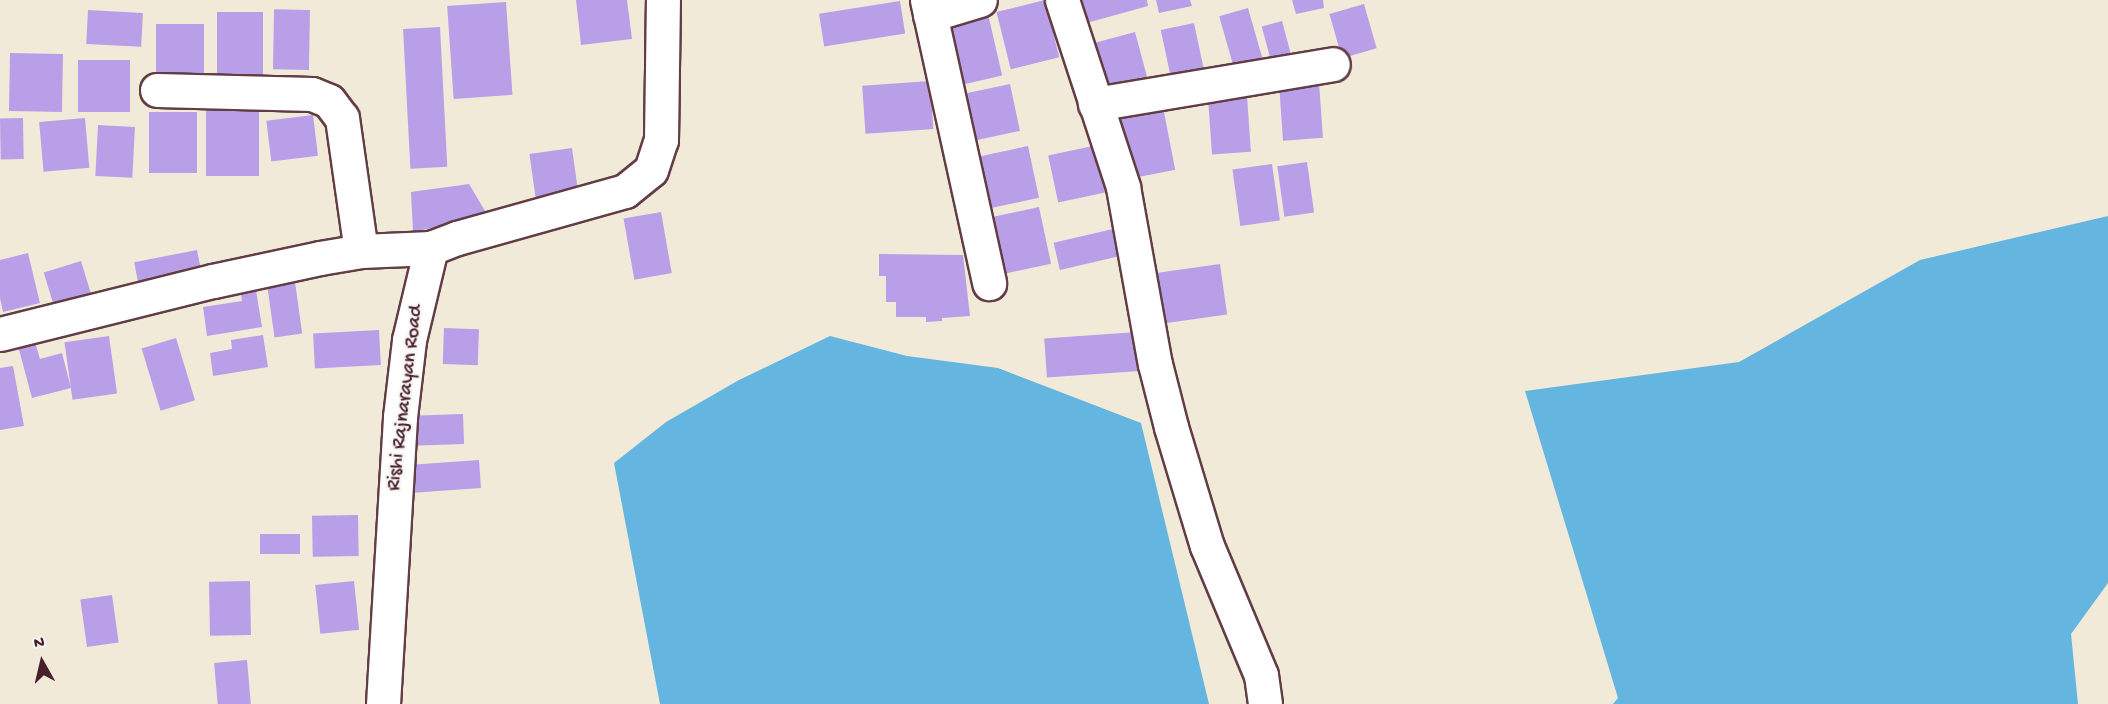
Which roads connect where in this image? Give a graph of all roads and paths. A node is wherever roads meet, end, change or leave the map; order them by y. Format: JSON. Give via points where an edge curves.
{"nodes":[{"id":1,"x":663,"y":0,"type":"edge"},
{"id":2,"x":980,"y":0,"type":"edge"},
{"id":3,"x":1062,"y":0,"type":"edge"},
{"id":4,"x":928,"y":7,"type":"edge"},
{"id":5,"x":1333,"y":64,"type":"dead end"},
{"id":6,"x":157,"y":90,"type":"dead end"},
{"id":7,"x":1095,"y":104,"type":"junction"},
{"id":8,"x":431,"y":248,"type":"junction"},
{"id":9,"x":361,"y":251,"type":"junction"},
{"id":10,"x":989,"y":283,"type":"dead end"},
{"id":11,"x":0,"y":334,"type":"edge"},
{"id":12,"x":383,"y":704,"type":"edge"},
{"id":13,"x":1265,"y":704,"type":"edge"}],
"edges":[{"from":1,"to":8,"type":"street","via":[[661,140],[651,170],[625,191]]},
{"from":2,"to":4,"type":"street"},
{"from":3,"to":7,"type":"street"},
{"from":4,"to":10,"type":"street"},
{"from":5,"to":7,"type":"street"},
{"from":6,"to":9,"type":"street","via":[[312,94],[329,101],[342,118]]},
{"from":7,"to":13,"type":"street","via":[[1122,188],[1170,427],[1207,546],[1261,675]]},
{"from":8,"to":9,"type":"street"},
{"from":8,"to":12,"type":"street","name":"Rishi Rajnarayan Road","via":[[409,340],[400,417]]},
{"from":9,"to":11,"type":"street","via":[[213,281]]}]}
